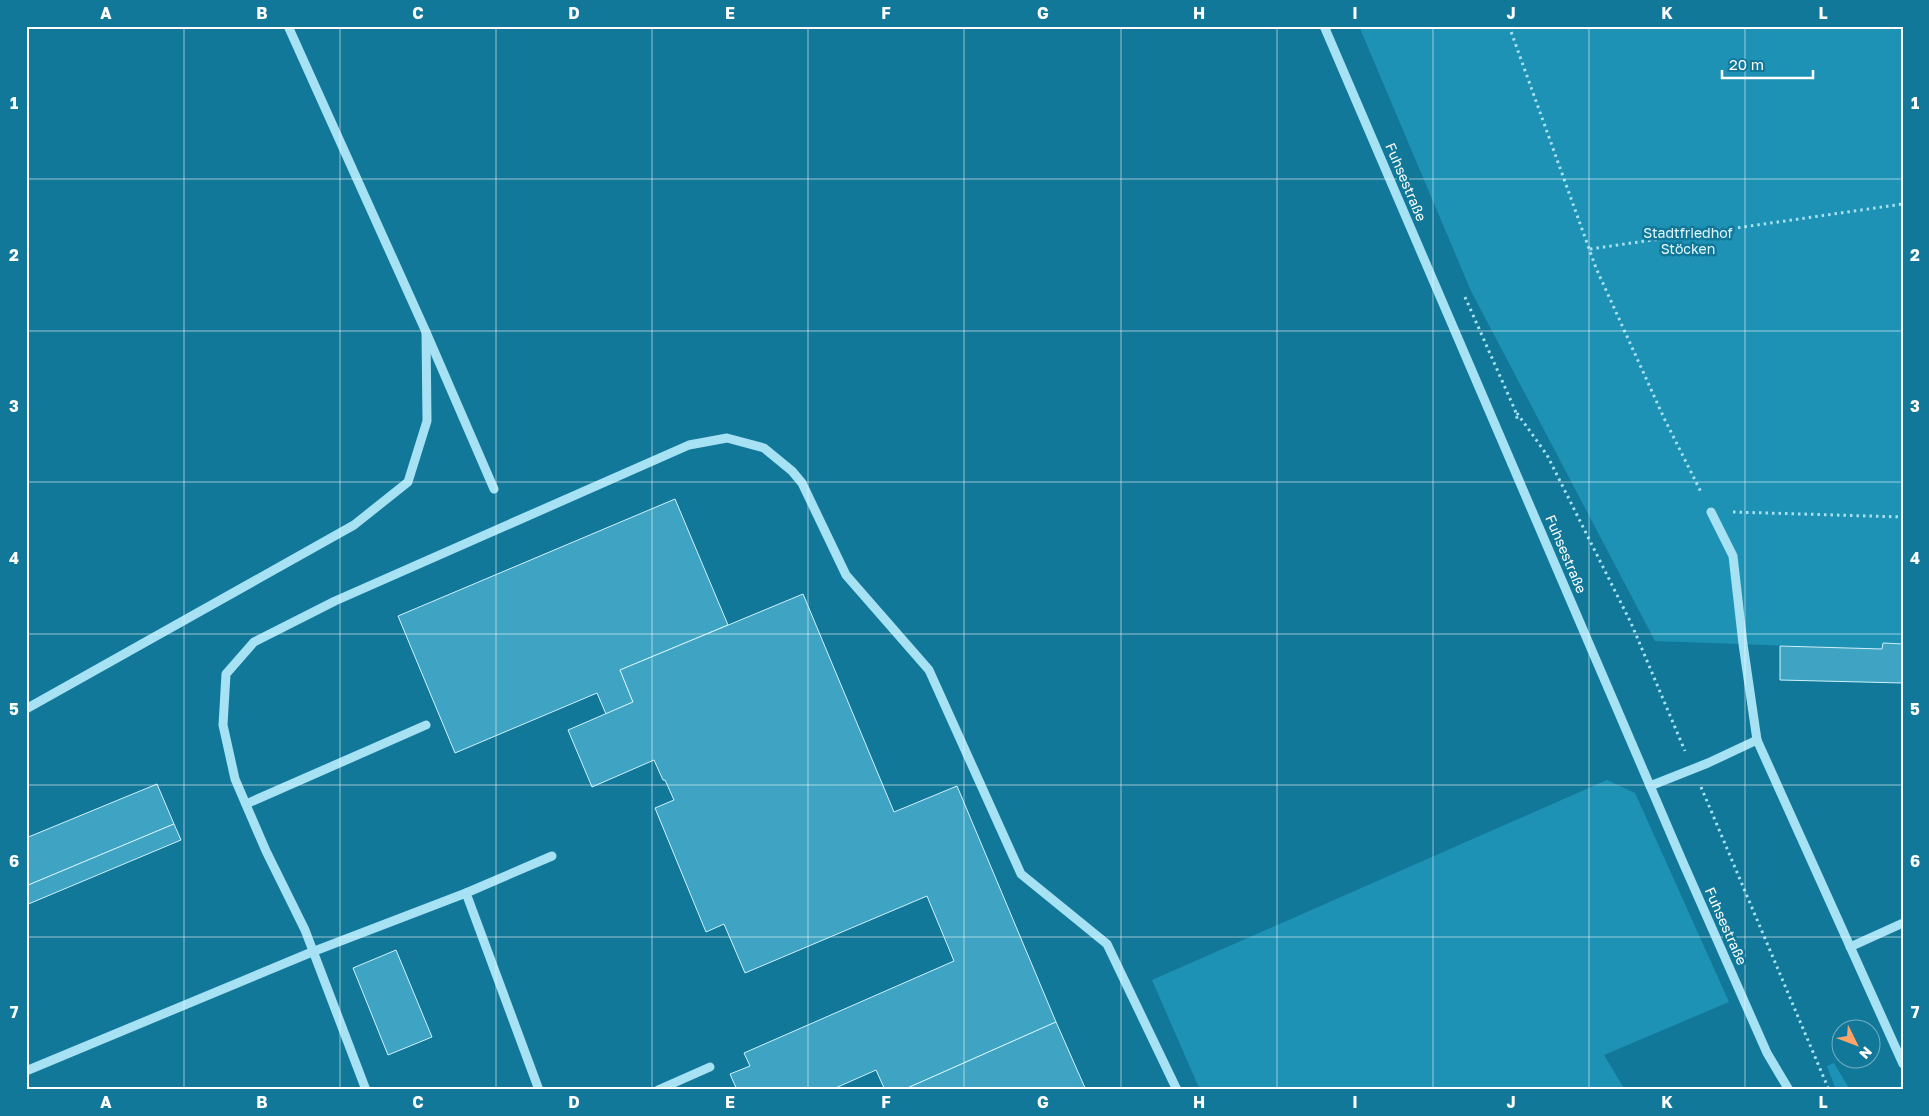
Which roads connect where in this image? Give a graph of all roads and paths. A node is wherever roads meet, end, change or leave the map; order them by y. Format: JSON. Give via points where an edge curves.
{"nodes":[{"id":1,"x":288,"y":26,"type":"edge"},
{"id":2,"x":1324,"y":26,"type":"edge"},
{"id":3,"x":1509,"y":26,"type":"edge"},
{"id":4,"x":1903,"y":204,"type":"edge"},
{"id":5,"x":1590,"y":249,"type":"junction"},
{"id":6,"x":426,"y":332,"type":"junction"},
{"id":7,"x":1515,"y":410,"type":"dead end"},
{"id":8,"x":494,"y":489,"type":"dead end"},
{"id":9,"x":1712,"y":512,"type":"junction"},
{"id":10,"x":1903,"y":517,"type":"edge"},
{"id":11,"x":26,"y":709,"type":"edge"},
{"id":12,"x":426,"y":725,"type":"dead end"},
{"id":13,"x":1757,"y":740,"type":"junction"},
{"id":14,"x":1693,"y":768,"type":"junction"},
{"id":15,"x":1650,"y":786,"type":"junction"},
{"id":16,"x":246,"y":804,"type":"junction"},
{"id":17,"x":552,"y":856,"type":"dead end"},
{"id":18,"x":466,"y":893,"type":"junction"},
{"id":19,"x":1903,"y":923,"type":"edge"},
{"id":20,"x":1850,"y":947,"type":"junction"},
{"id":21,"x":312,"y":952,"type":"junction"},
{"id":22,"x":1903,"y":1064,"type":"edge"},
{"id":23,"x":710,"y":1067,"type":"dead end"},
{"id":24,"x":26,"y":1071,"type":"edge"},
{"id":25,"x":366,"y":1090,"type":"edge"},
{"id":26,"x":539,"y":1090,"type":"edge"},
{"id":27,"x":658,"y":1090,"type":"edge"},
{"id":28,"x":1177,"y":1090,"type":"edge"},
{"id":29,"x":1789,"y":1090,"type":"edge"},
{"id":30,"x":1829,"y":1090,"type":"edge"}],
"edges":[{"from":1,"to":6,"type":"street"},
{"from":2,"to":15,"type":"street","name":"Fuhsestraße"},
{"from":3,"to":5,"type":"path"},
{"from":4,"to":5,"type":"path"},
{"from":5,"to":9,"type":"path","via":[[1664,418]]},
{"from":6,"to":8,"type":"street"},
{"from":6,"to":11,"type":"street","via":[[427,421],[408,482],[354,525]]},
{"from":7,"to":14,"type":"path","via":[[1547,455],[1622,605]]},
{"from":9,"to":10,"type":"path"},
{"from":9,"to":13,"type":"street","via":[[1734,556]]},
{"from":12,"to":16,"type":"street"},
{"from":13,"to":14,"type":"street"},
{"from":13,"to":20,"type":"street"},
{"from":14,"to":15,"type":"street"},
{"from":14,"to":30,"type":"path"},
{"from":15,"to":29,"type":"street","name":"Fuhsestraße","via":[[1767,1054]]},
{"from":16,"to":21,"type":"street","via":[[305,930]]},
{"from":16,"to":28,"type":"street","via":[[235,779],[223,725],[226,674],[254,642],[335,601],[689,445],[728,438],[764,448],[802,483],[846,575],[929,670],[1021,874],[1107,944]]},
{"from":17,"to":18,"type":"street"},
{"from":18,"to":21,"type":"street"},
{"from":18,"to":26,"type":"street"},
{"from":19,"to":20,"type":"street"},
{"from":20,"to":22,"type":"street"},
{"from":21,"to":24,"type":"street"},
{"from":21,"to":25,"type":"street"},
{"from":23,"to":27,"type":"street"}]}
